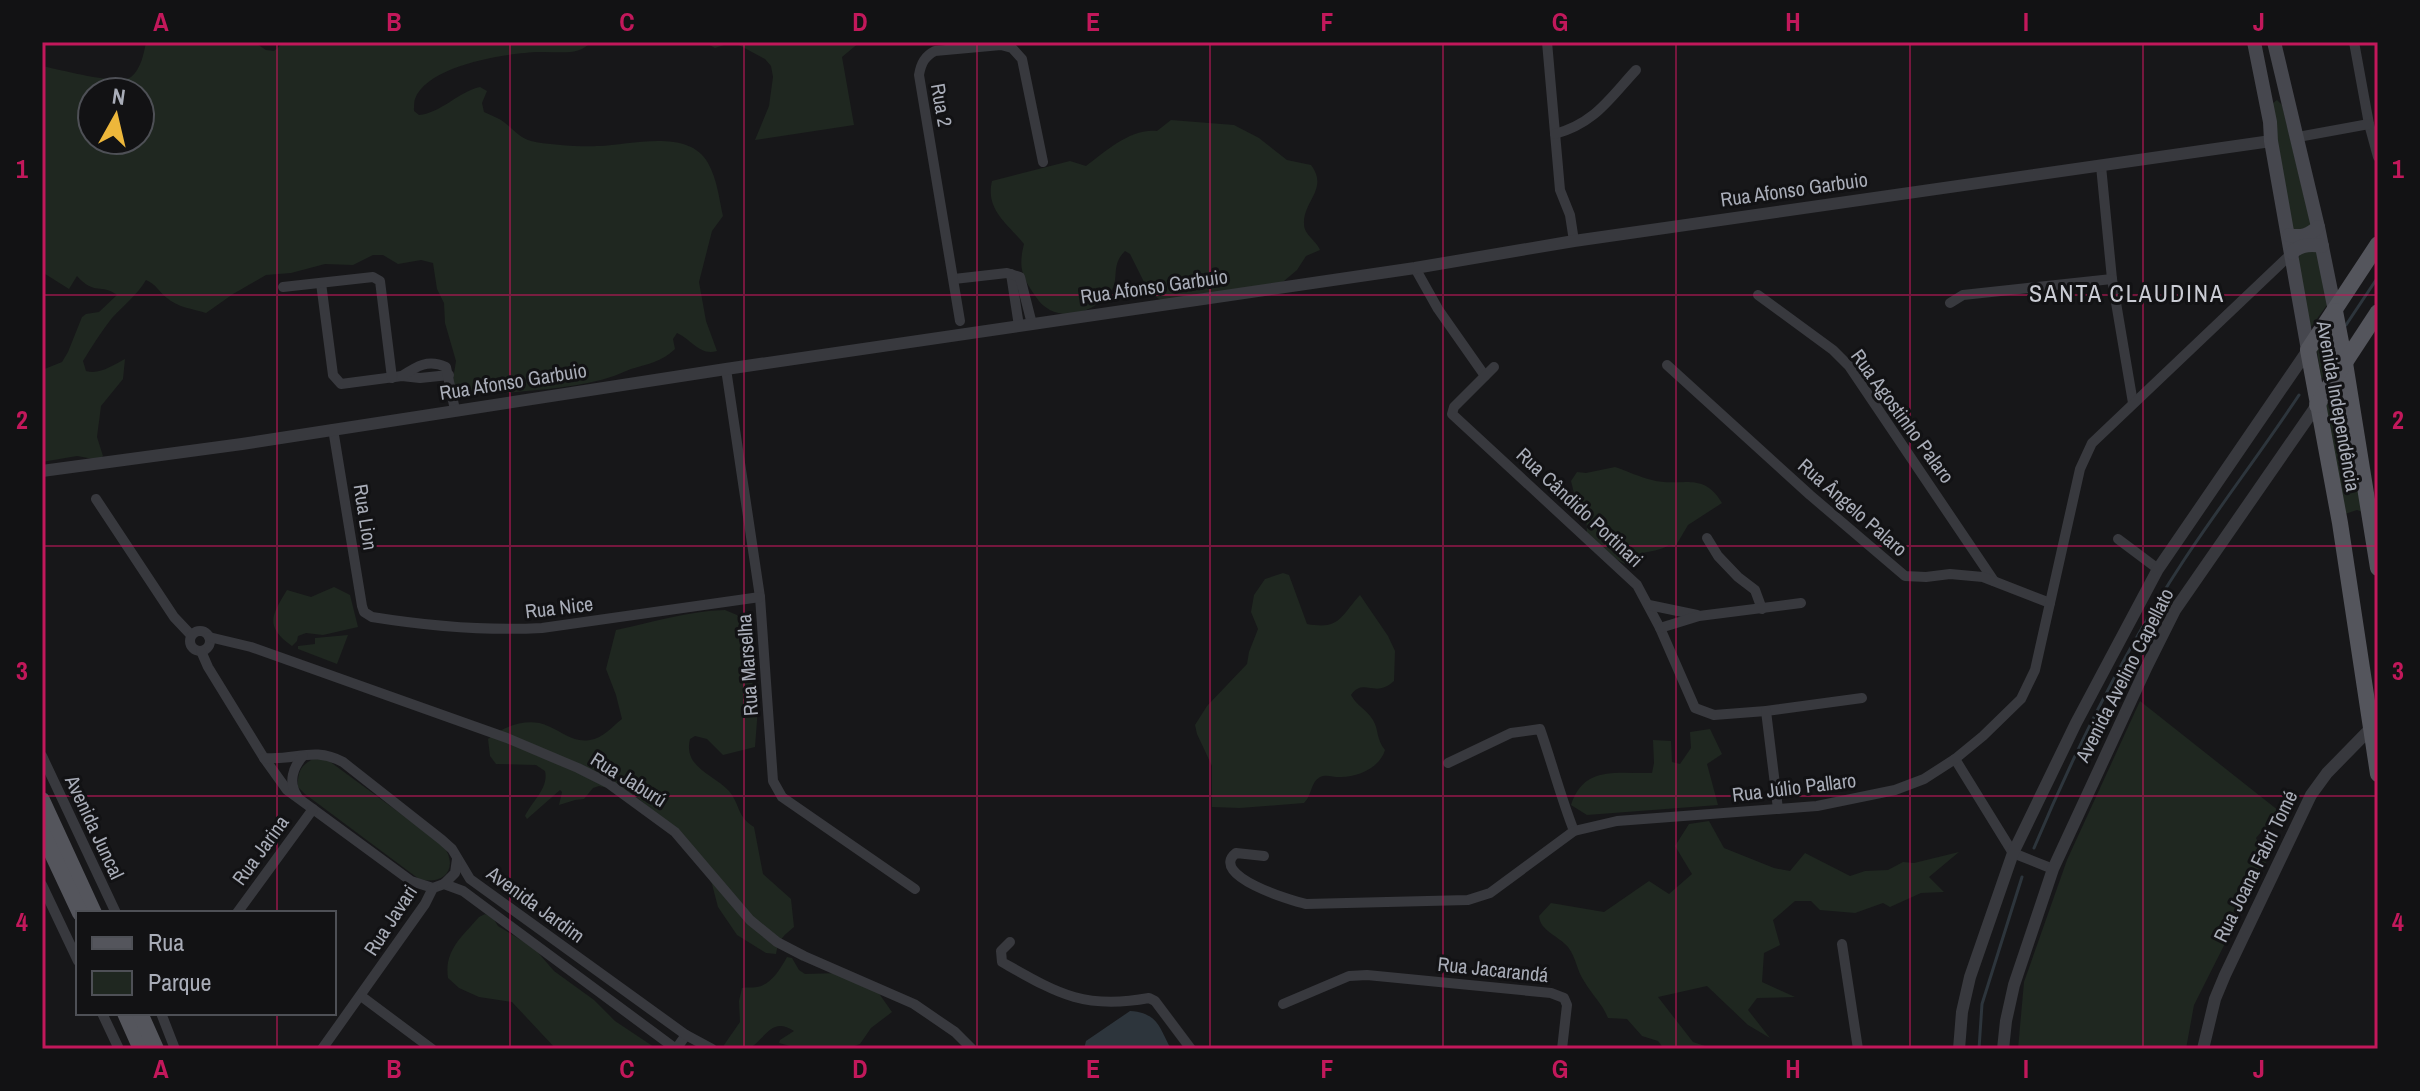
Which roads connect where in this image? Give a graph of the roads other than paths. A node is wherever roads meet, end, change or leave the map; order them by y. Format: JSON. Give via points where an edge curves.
{"nodes":[{"id":1,"x":1547,"y":42,"type":"edge"},
{"id":2,"x":2254,"y":42,"type":"edge"},
{"id":3,"x":2274,"y":42,"type":"edge"},
{"id":4,"x":2354,"y":42,"type":"edge"},
{"id":5,"x":1636,"y":70,"type":"dead end"},
{"id":6,"x":2287,"y":102,"type":"junction"},
{"id":7,"x":2270,"y":122,"type":"junction"},
{"id":8,"x":2369,"y":124,"type":"junction"},
{"id":9,"x":1555,"y":134,"type":"junction"},
{"id":10,"x":2298,"y":137,"type":"junction"},
{"id":11,"x":2271,"y":141,"type":"junction"},
{"id":12,"x":2378,"y":157,"type":"edge"},
{"id":13,"x":1043,"y":162,"type":"dead end"},
{"id":14,"x":2101,"y":166,"type":"junction"},
{"id":15,"x":2318,"y":227,"type":"junction"},
{"id":16,"x":2289,"y":235,"type":"junction"},
{"id":17,"x":1574,"y":241,"type":"junction"},
{"id":18,"x":2378,"y":244,"type":"edge"},
{"id":19,"x":2322,"y":246,"type":"junction"},
{"id":20,"x":2292,"y":253,"type":"junction"},
{"id":21,"x":1415,"y":268,"type":"junction"},
{"id":22,"x":954,"y":279,"type":"junction"},
{"id":23,"x":2112,"y":279,"type":"junction"},
{"id":24,"x":321,"y":283,"type":"junction"},
{"id":25,"x":283,"y":287,"type":"dead end"},
{"id":26,"x":1758,"y":295,"type":"dead end"},
{"id":27,"x":1950,"y":303,"type":"dead end"},
{"id":28,"x":2335,"y":311,"type":"junction"},
{"id":29,"x":2378,"y":312,"type":"edge"},
{"id":30,"x":960,"y":321,"type":"dead end"},
{"id":31,"x":1025,"y":325,"type":"junction"},
{"id":32,"x":2308,"y":350,"type":"junction"},
{"id":33,"x":2345,"y":363,"type":"junction"},
{"id":34,"x":1667,"y":365,"type":"dead end"},
{"id":35,"x":1494,"y":367,"type":"dead end"},
{"id":36,"x":726,"y":369,"type":"junction"},
{"id":37,"x":1485,"y":376,"type":"junction"},
{"id":38,"x":397,"y":377,"type":"junction"},
{"id":39,"x":2133,"y":403,"type":"junction"},
{"id":40,"x":2317,"y":405,"type":"junction"},
{"id":41,"x":455,"y":410,"type":"junction"},
{"id":42,"x":333,"y":429,"type":"junction"},
{"id":43,"x":42,"y":471,"type":"edge"},
{"id":44,"x":96,"y":499,"type":"dead end"},
{"id":45,"x":2340,"y":523,"type":"junction"},
{"id":46,"x":1707,"y":538,"type":"dead end"},
{"id":47,"x":2118,"y":539,"type":"dead end"},
{"id":48,"x":2377,"y":564,"type":"edge"},
{"id":49,"x":2158,"y":569,"type":"junction"},
{"id":50,"x":1994,"y":581,"type":"junction"},
{"id":51,"x":760,"y":597,"type":"junction"},
{"id":52,"x":1801,"y":603,"type":"dead end"},
{"id":53,"x":2050,"y":603,"type":"junction"},
{"id":54,"x":1649,"y":605,"type":"junction"},
{"id":55,"x":1762,"y":609,"type":"junction"},
{"id":56,"x":364,"y":612,"type":"joint"},
{"id":57,"x":1699,"y":616,"type":"junction"},
{"id":58,"x":1660,"y":628,"type":"junction"},
{"id":59,"x":191,"y":635,"type":"junction"},
{"id":60,"x":209,"y":637,"type":"junction"},
{"id":61,"x":201,"y":651,"type":"junction"},
{"id":62,"x":2362,"y":667,"type":"junction"},
{"id":63,"x":2378,"y":676,"type":"edge"},
{"id":64,"x":1862,"y":698,"type":"dead end"},
{"id":65,"x":1766,"y":711,"type":"junction"},
{"id":66,"x":2374,"y":725,"type":"edge"},
{"id":67,"x":305,"y":755,"type":"junction"},
{"id":68,"x":42,"y":756,"type":"edge"},
{"id":69,"x":264,"y":758,"type":"junction"},
{"id":70,"x":1955,"y":759,"type":"junction"},
{"id":71,"x":1448,"y":763,"type":"dead end"},
{"id":72,"x":2378,"y":774,"type":"edge"},
{"id":73,"x":297,"y":797,"type":"junction"},
{"id":74,"x":42,"y":800,"type":"edge"},
{"id":75,"x":313,"y":809,"type":"junction"},
{"id":76,"x":1778,"y":809,"type":"junction"},
{"id":77,"x":1574,"y":831,"type":"junction"},
{"id":78,"x":42,"y":832,"type":"edge"},
{"id":79,"x":2013,"y":853,"type":"junction"},
{"id":80,"x":1264,"y":856,"type":"dead end"},
{"id":81,"x":457,"y":859,"type":"junction"},
{"id":82,"x":2053,"y":869,"type":"junction"},
{"id":83,"x":444,"y":884,"type":"junction"},
{"id":84,"x":42,"y":885,"type":"edge"},
{"id":85,"x":433,"y":888,"type":"junction"},
{"id":86,"x":915,"y":889,"type":"dead end"},
{"id":87,"x":79,"y":911,"type":"edge"},
{"id":88,"x":93,"y":911,"type":"edge"},
{"id":89,"x":115,"y":911,"type":"edge"},
{"id":90,"x":238,"y":911,"type":"edge"},
{"id":91,"x":1010,"y":942,"type":"dead end"},
{"id":92,"x":1842,"y":944,"type":"dead end"},
{"id":93,"x":76,"y":957,"type":"edge"},
{"id":94,"x":361,"y":996,"type":"junction"},
{"id":95,"x":1283,"y":1004,"type":"dead end"},
{"id":96,"x":103,"y":1015,"type":"edge"},
{"id":97,"x":126,"y":1015,"type":"edge"},
{"id":98,"x":141,"y":1015,"type":"edge"},
{"id":99,"x":162,"y":1015,"type":"edge"},
{"id":100,"x":686,"y":1035,"type":"junction"},
{"id":101,"x":696,"y":1045,"type":"edge"},
{"id":102,"x":119,"y":1049,"type":"edge"},
{"id":103,"x":141,"y":1049,"type":"edge"},
{"id":104,"x":156,"y":1049,"type":"edge"},
{"id":105,"x":175,"y":1049,"type":"edge"},
{"id":106,"x":322,"y":1049,"type":"edge"},
{"id":107,"x":432,"y":1049,"type":"edge"},
{"id":108,"x":676,"y":1049,"type":"edge"},
{"id":109,"x":712,"y":1049,"type":"edge"},
{"id":110,"x":972,"y":1049,"type":"edge"},
{"id":111,"x":1191,"y":1049,"type":"edge"},
{"id":112,"x":1562,"y":1049,"type":"edge"},
{"id":113,"x":1858,"y":1049,"type":"edge"},
{"id":114,"x":1959,"y":1049,"type":"edge"},
{"id":115,"x":2003,"y":1049,"type":"edge"},
{"id":116,"x":2203,"y":1049,"type":"edge"}],
"edges":[{"from":1,"to":9,"type":"street"},
{"from":2,"to":7,"type":"main road","name":"Avenida Independência"},
{"from":3,"to":6,"type":"main road","name":"Avenida Independência"},
{"from":4,"to":8,"type":"street"},
{"from":5,"to":9,"type":"street","via":[[1591,118]]},
{"from":6,"to":7,"type":"main road","via":[[2274,92]]},
{"from":6,"to":10,"type":"main road","name":"Avenida Independência"},
{"from":7,"to":11,"type":"main road","name":"Avenida Independência"},
{"from":8,"to":10,"type":"street"},
{"from":8,"to":12,"type":"street"},
{"from":9,"to":17,"type":"street","via":[[1560,190]]},
{"from":10,"to":15,"type":"main road","name":"Avenida Independência"},
{"from":11,"to":14,"type":"street","name":"Rua Afonso Garbuio"},
{"from":11,"to":16,"type":"main road","name":"Avenida Independência"},
{"from":13,"to":22,"type":"street","name":"Rua 2","via":[[1016,50],[1001,45],[935,51],[924,60],[919,75]]},
{"from":14,"to":17,"type":"street","name":"Rua Afonso Garbuio"},
{"from":14,"to":23,"type":"street"},
{"from":15,"to":16,"type":"main road","via":[[2298,237]]},
{"from":15,"to":19,"type":"main road","name":"Avenida Independência"},
{"from":16,"to":20,"type":"main road","name":"Avenida Independência"},
{"from":17,"to":21,"type":"street","name":"Rua Afonso Garbuio"},
{"from":18,"to":28,"type":"main road"},
{"from":19,"to":20,"type":"main road","via":[[2311,244]]},
{"from":19,"to":28,"type":"main road","name":"Avenida Independência"},
{"from":20,"to":32,"type":"main road","name":"Avenida Independência"},
{"from":20,"to":39,"type":"street","name":"Rua Júlio Pallaro"},
{"from":21,"to":31,"type":"street","name":"Rua Afonso Garbuio"},
{"from":21,"to":37,"type":"street"},
{"from":22,"to":30,"type":"street","name":"Rua 2"},
{"from":22,"to":31,"type":"street","via":[[1011,274],[1022,279]]},
{"from":23,"to":27,"type":"street","via":[[1963,295]]},
{"from":23,"to":39,"type":"street"},
{"from":24,"to":25,"type":"street"},
{"from":24,"to":38,"type":"street","via":[[373,277],[380,281]]},
{"from":24,"to":38,"type":"street","via":[[333,375],[347,385]]},
{"from":26,"to":50,"type":"street","name":"Rua Agostinho Palaro","via":[[1849,366]]},
{"from":28,"to":32,"type":"main road"},
{"from":28,"to":33,"type":"main road","name":"Avenida Independência"},
{"from":29,"to":33,"type":"main road","name":"Avenida Avelino Capellato"},
{"from":31,"to":36,"type":"street","name":"Rua Afonso Garbuio"},
{"from":32,"to":40,"type":"main road","name":"Avenida Independência"},
{"from":32,"to":49,"type":"street","name":"Avenida Avelino Capellato"},
{"from":33,"to":40,"type":"main road","name":"Avenida Avelino Capellato"},
{"from":33,"to":48,"type":"main road","name":"Avenida Independência"},
{"from":34,"to":50,"type":"street","name":"Rua Ângelo Palaro","via":[[1905,576],[1971,575]]},
{"from":35,"to":37,"type":"street","name":"Rua Cândido Portinari"},
{"from":36,"to":41,"type":"street","name":"Rua Afonso Garbuio"},
{"from":36,"to":51,"type":"street","name":"Rua Marselha"},
{"from":37,"to":54,"type":"street","name":"Rua Cândido Portinari","via":[[1452,414],[1629,576]]},
{"from":38,"to":41,"type":"street","via":[[418,365],[446,367]]},
{"from":39,"to":53,"type":"street","name":"Rua Júlio Pallaro","via":[[2087,450]]},
{"from":40,"to":45,"type":"main road","name":"Avenida Independência"},
{"from":40,"to":82,"type":"street","name":"Avenida Avelino Capellato","via":[[2175,610]]},
{"from":41,"to":42,"type":"street","name":"Rua Afonso Garbuio"},
{"from":42,"to":43,"type":"street","name":"Rua Afonso Garbuio"},
{"from":42,"to":56,"type":"street","name":"Rua Lion"},
{"from":44,"to":59,"type":"street"},
{"from":45,"to":48,"type":"main road","via":[[2362,518]]},
{"from":45,"to":62,"type":"main road","name":"Avenida Independência"},
{"from":46,"to":55,"type":"street","via":[[1718,556],[1755,590]]},
{"from":47,"to":49,"type":"street"},
{"from":49,"to":79,"type":"street","name":"Avenida Avelino Capellato"},
{"from":50,"to":53,"type":"street","name":"Rua Ângelo Palaro"},
{"from":51,"to":56,"type":"street","name":"Rua Nice","via":[[506,630],[384,619]]},
{"from":51,"to":86,"type":"street","name":"Rua Marselha","via":[[777,790]]},
{"from":52,"to":55,"type":"street"},
{"from":53,"to":70,"type":"street","name":"Rua Júlio Pallaro","via":[[2024,695]]},
{"from":54,"to":57,"type":"street"},
{"from":54,"to":58,"type":"street","name":"Rua Cândido Portinari"},
{"from":55,"to":57,"type":"street"},
{"from":57,"to":58,"type":"street"},
{"from":58,"to":65,"type":"street","name":"Rua Cândido Portinari","via":[[1695,708],[1714,715]]},
{"from":59,"to":60,"type":"street","via":[[201,630]]},
{"from":59,"to":61,"type":"street","via":[[191,646]]},
{"from":60,"to":61,"type":"street"},
{"from":60,"to":110,"type":"street","name":"Rua Jaburú","via":[[251,647],[507,738],[608,783],[675,832],[750,920],[777,942],[914,1004]]},
{"from":61,"to":69,"type":"street"},
{"from":62,"to":63,"type":"main road"},
{"from":62,"to":66,"type":"main road","name":"Avenida Independência"},
{"from":64,"to":65,"type":"street","name":"Rua Cândido Portinari"},
{"from":65,"to":76,"type":"street"},
{"from":66,"to":72,"type":"main road","name":"Avenida Independência"},
{"from":66,"to":116,"type":"street","name":"Rua Joana Fabri Tomé","via":[[2311,795],[2215,999]]},
{"from":67,"to":69,"type":"street","name":"Avenida Jardim"},
{"from":67,"to":73,"type":"street","via":[[293,770]]},
{"from":67,"to":81,"type":"street","name":"Avenida Jardim","via":[[329,755],[343,762],[442,840]]},
{"from":68,"to":89,"type":"street","name":"Avenida Juncal"},
{"from":69,"to":73,"type":"street"},
{"from":70,"to":76,"type":"street","name":"Rua Júlio Pallaro","via":[[1895,790]]},
{"from":70,"to":79,"type":"street"},
{"from":71,"to":77,"type":"street","via":[[1511,733],[1540,729]]},
{"from":73,"to":75,"type":"street"},
{"from":74,"to":88,"type":"main road"},
{"from":75,"to":85,"type":"street","via":[[411,881]]},
{"from":75,"to":90,"type":"street","name":"Rua Jarina"},
{"from":76,"to":77,"type":"street","name":"Rua Júlio Pallaro","via":[[1617,821]]},
{"from":77,"to":80,"type":"street","name":"Rua Júlio Pallaro","via":[[1490,893],[1468,900],[1290,901],[1263,890],[1229,864],[1236,853]]},
{"from":78,"to":87,"type":"main road"},
{"from":79,"to":82,"type":"street"},
{"from":79,"to":114,"type":"street","name":"Avenida Avelino Capellato","via":[[1970,977]]},
{"from":81,"to":83,"type":"street","name":"Rua Javari","via":[[455,873]]},
{"from":81,"to":100,"type":"street","name":"Avenida Jardim","via":[[470,879]]},
{"from":82,"to":115,"type":"street","name":"Avenida Avelino Capellato","via":[[2014,985]]},
{"from":83,"to":85,"type":"street"},
{"from":83,"to":108,"type":"street","name":"Avenida Jardim","via":[[463,891]]},
{"from":84,"to":93,"type":"street"},
{"from":85,"to":94,"type":"street","name":"Rua Javari"},
{"from":91,"to":111,"type":"street","via":[[1001,951],[1002,962],[1052,990],[1097,1002],[1155,1001]]},
{"from":92,"to":113,"type":"street"},
{"from":94,"to":106,"type":"street","name":"Rua Javari"},
{"from":94,"to":107,"type":"street"},
{"from":95,"to":112,"type":"street","name":"Rua Jacarandá","via":[[1349,976],[1367,975],[1557,994],[1567,1005]]},
{"from":96,"to":102,"type":"street"},
{"from":97,"to":103,"type":"main road"},
{"from":98,"to":104,"type":"main road"},
{"from":99,"to":105,"type":"street"},
{"from":100,"to":101,"type":"street","name":"Avenida Jardim"},
{"from":100,"to":108,"type":"street"},
{"from":101,"to":109,"type":"street","name":"Avenida Jardim"}]}
